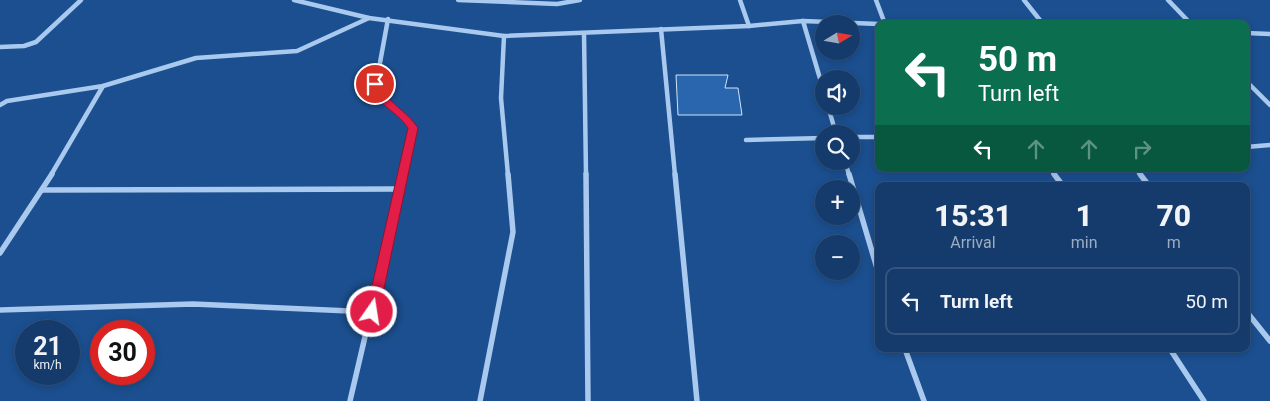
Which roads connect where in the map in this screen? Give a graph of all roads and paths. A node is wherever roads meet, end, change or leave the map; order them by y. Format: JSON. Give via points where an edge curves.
{"nodes":[{"id":1,"x":81,"y":0,"type":"edge"},
{"id":2,"x":294,"y":0,"type":"edge"},
{"id":3,"x":318,"y":0,"type":"edge"},
{"id":4,"x":458,"y":0,"type":"edge"},
{"id":5,"x":580,"y":0,"type":"edge"},
{"id":6,"x":740,"y":0,"type":"edge"},
{"id":7,"x":876,"y":0,"type":"edge"},
{"id":8,"x":1024,"y":0,"type":"edge"},
{"id":9,"x":1168,"y":0,"type":"edge"},
{"id":10,"x":308,"y":2,"type":"junction"},
{"id":11,"x":369,"y":18,"type":"junction"},
{"id":12,"x":388,"y":19,"type":"junction"},
{"id":13,"x":884,"y":20,"type":"edge"},
{"id":14,"x":1039,"y":20,"type":"edge"},
{"id":15,"x":1187,"y":20,"type":"edge"},
{"id":16,"x":803,"y":21,"type":"junction"},
{"id":17,"x":875,"y":24,"type":"edge"},
{"id":18,"x":749,"y":26,"type":"junction"},
{"id":19,"x":661,"y":29,"type":"junction"},
{"id":20,"x":1250,"y":33,"type":"edge"},
{"id":21,"x":584,"y":34,"type":"junction"},
{"id":22,"x":1270,"y":34,"type":"edge"},
{"id":23,"x":504,"y":36,"type":"junction"},
{"id":24,"x":0,"y":48,"type":"edge"},
{"id":25,"x":817,"y":70,"type":"edge"},
{"id":26,"x":1250,"y":85,"type":"edge"},
{"id":27,"x":102,"y":86,"type":"junction"},
{"id":28,"x":0,"y":105,"type":"edge"},
{"id":29,"x":1270,"y":106,"type":"edge"},
{"id":30,"x":860,"y":137,"type":"edge"},
{"id":31,"x":875,"y":137,"type":"edge"},
{"id":32,"x":815,"y":138,"type":"edge"},
{"id":33,"x":746,"y":140,"type":"dead end"},
{"id":34,"x":1270,"y":145,"type":"edge"},
{"id":35,"x":1250,"y":147,"type":"edge"},
{"id":36,"x":848,"y":170,"type":"edge"},
{"id":37,"x":1138,"y":172,"type":"edge"},
{"id":38,"x":1146,"y":182,"type":"edge"},
{"id":39,"x":400,"y":189,"type":"junction"},
{"id":40,"x":42,"y":190,"type":"junction"},
{"id":41,"x":0,"y":253,"type":"edge"},
{"id":42,"x":875,"y":262,"type":"edge"},
{"id":43,"x":0,"y":310,"type":"edge"},
{"id":44,"x":372,"y":312,"type":"junction"},
{"id":45,"x":1250,"y":316,"type":"edge"},
{"id":46,"x":1270,"y":342,"type":"edge"},
{"id":47,"x":907,"y":352,"type":"edge"},
{"id":48,"x":1172,"y":352,"type":"edge"},
{"id":49,"x":350,"y":401,"type":"edge"},
{"id":50,"x":480,"y":401,"type":"edge"},
{"id":51,"x":588,"y":401,"type":"edge"},
{"id":52,"x":697,"y":401,"type":"edge"},
{"id":53,"x":924,"y":401,"type":"edge"},
{"id":54,"x":1204,"y":401,"type":"edge"}],
"edges":[{"from":1,"to":24,"type":"street","via":[[36,42]]},
{"from":2,"to":10,"type":"street"},
{"from":3,"to":10,"type":"street"},
{"from":4,"to":5,"type":"street","via":[[557,4]]},
{"from":6,"to":18,"type":"street"},
{"from":7,"to":13,"type":"street"},
{"from":8,"to":14,"type":"street"},
{"from":9,"to":15,"type":"street"},
{"from":10,"to":11,"type":"street"},
{"from":11,"to":12,"type":"street"},
{"from":11,"to":27,"type":"street","via":[[297,51],[196,58]]},
{"from":12,"to":23,"type":"street"},
{"from":12,"to":39,"type":"street","via":[[375,84],[377,93],[413,128]]},
{"from":16,"to":17,"type":"street"},
{"from":16,"to":18,"type":"street"},
{"from":16,"to":25,"type":"street"},
{"from":18,"to":19,"type":"street"},
{"from":19,"to":21,"type":"street"},
{"from":19,"to":52,"type":"street"},
{"from":20,"to":22,"type":"street"},
{"from":21,"to":23,"type":"street"},
{"from":21,"to":51,"type":"street"},
{"from":23,"to":50,"type":"street","via":[[501,98],[514,232]]},
{"from":26,"to":29,"type":"street"},
{"from":27,"to":28,"type":"street","via":[[7,101]]},
{"from":27,"to":40,"type":"street"},
{"from":30,"to":31,"type":"street"},
{"from":32,"to":33,"type":"street"},
{"from":34,"to":35,"type":"street"},
{"from":36,"to":42,"type":"street"},
{"from":37,"to":38,"type":"street"},
{"from":39,"to":40,"type":"street"},
{"from":39,"to":44,"type":"street"},
{"from":40,"to":41,"type":"street"},
{"from":43,"to":44,"type":"street","via":[[194,304]]},
{"from":44,"to":49,"type":"street"},
{"from":45,"to":46,"type":"street"},
{"from":47,"to":53,"type":"street"},
{"from":48,"to":54,"type":"street"}]}
